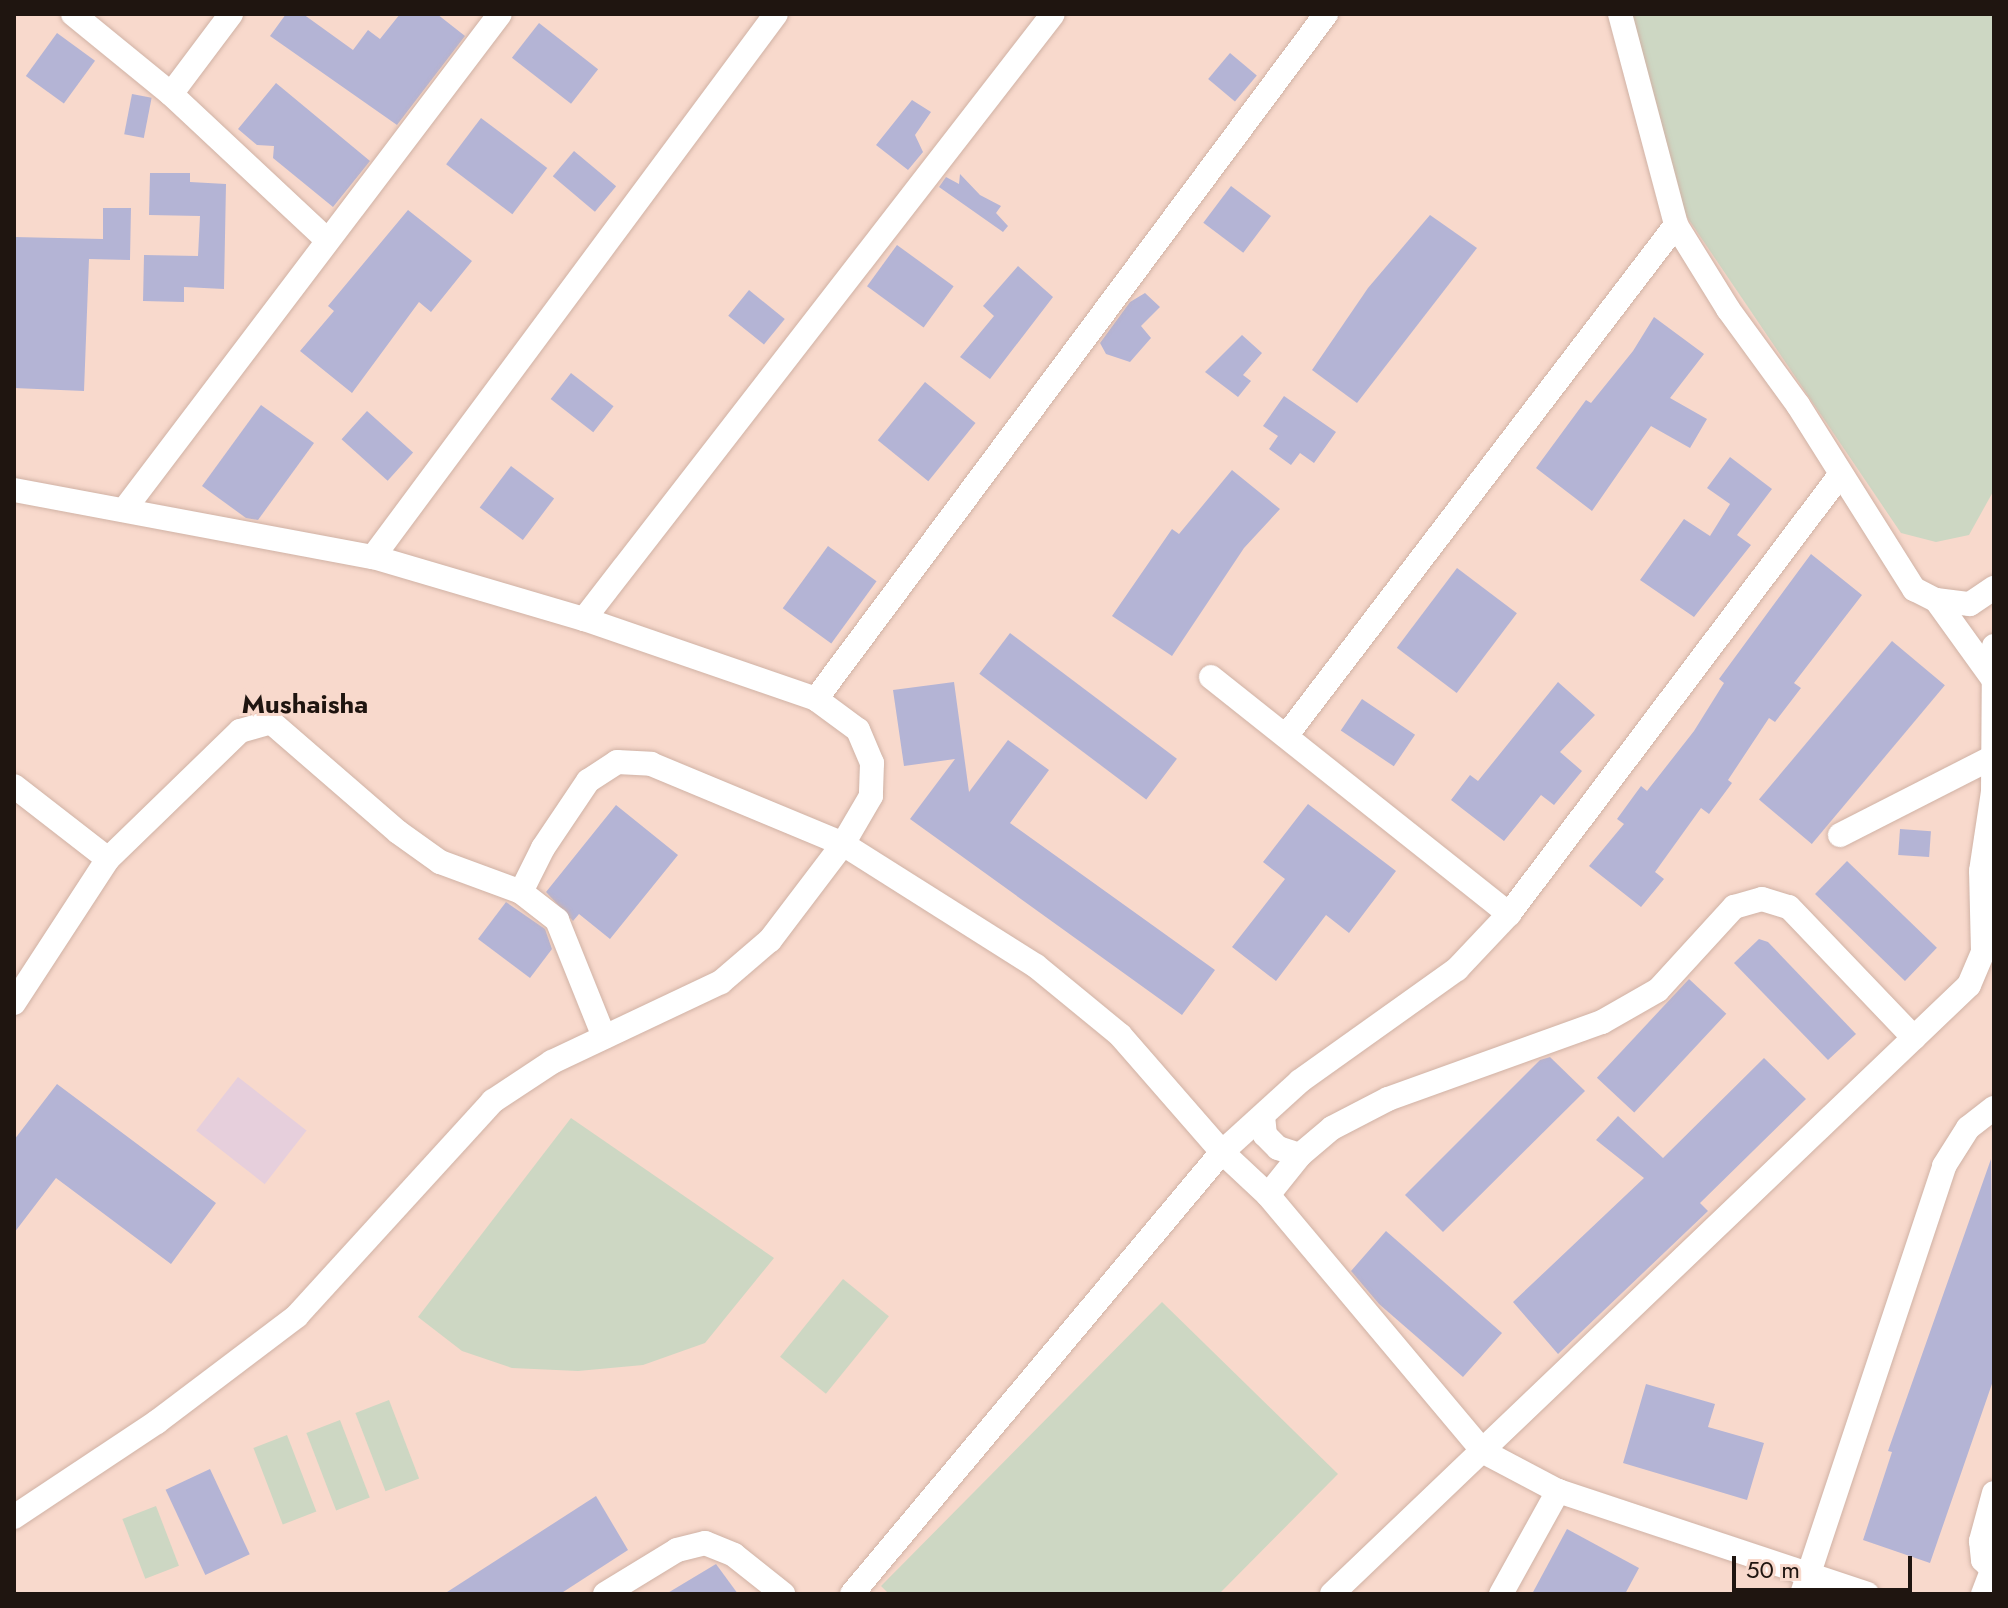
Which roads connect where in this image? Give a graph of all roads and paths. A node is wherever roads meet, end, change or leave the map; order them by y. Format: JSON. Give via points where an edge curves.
{"nodes":[{"id":1,"x":73,"y":14,"type":"edge"},
{"id":2,"x":231,"y":14,"type":"edge"},
{"id":3,"x":500,"y":14,"type":"edge"},
{"id":4,"x":776,"y":14,"type":"edge"},
{"id":5,"x":1053,"y":14,"type":"edge"},
{"id":6,"x":1326,"y":14,"type":"edge"},
{"id":7,"x":1620,"y":14,"type":"edge"},
{"id":8,"x":171,"y":94,"type":"junction"},
{"id":9,"x":1676,"y":225,"type":"junction"},
{"id":10,"x":326,"y":239,"type":"junction"},
{"id":11,"x":1840,"y":475,"type":"junction"},
{"id":12,"x":14,"y":490,"type":"edge"},
{"id":13,"x":124,"y":510,"type":"junction"},
{"id":14,"x":373,"y":557,"type":"junction"},
{"id":15,"x":1994,"y":588,"type":"edge"},
{"id":16,"x":1936,"y":600,"type":"junction"},
{"id":17,"x":584,"y":619,"type":"junction"},
{"id":18,"x":1994,"y":646,"type":"edge"},
{"id":19,"x":1211,"y":677,"type":"dead end"},
{"id":20,"x":1993,"y":679,"type":"edge"},
{"id":21,"x":816,"y":699,"type":"junction"},
{"id":22,"x":1286,"y":736,"type":"junction"},
{"id":23,"x":1993,"y":757,"type":"edge"},
{"id":24,"x":14,"y":786,"type":"edge"},
{"id":25,"x":1994,"y":793,"type":"edge"},
{"id":26,"x":1840,"y":835,"type":"dead end"},
{"id":27,"x":843,"y":844,"type":"junction"},
{"id":28,"x":108,"y":859,"type":"junction"},
{"id":29,"x":521,"y":892,"type":"junction"},
{"id":30,"x":1509,"y":914,"type":"junction"},
{"id":31,"x":14,"y":1003,"type":"edge"},
{"id":32,"x":604,"y":1037,"type":"junction"},
{"id":33,"x":1914,"y":1038,"type":"junction"},
{"id":34,"x":1994,"y":1108,"type":"edge"},
{"id":35,"x":1263,"y":1116,"type":"junction"},
{"id":36,"x":1222,"y":1152,"type":"junction"},
{"id":37,"x":1300,"y":1155,"type":"junction"},
{"id":38,"x":1268,"y":1195,"type":"junction"},
{"id":39,"x":1484,"y":1452,"type":"junction"},
{"id":40,"x":1558,"y":1491,"type":"junction"},
{"id":41,"x":1994,"y":1493,"type":"edge"},
{"id":42,"x":14,"y":1517,"type":"edge"},
{"id":43,"x":1993,"y":1571,"type":"edge"},
{"id":44,"x":1805,"y":1585,"type":"edge"},
{"id":45,"x":605,"y":1594,"type":"edge"},
{"id":46,"x":783,"y":1594,"type":"edge"},
{"id":47,"x":852,"y":1594,"type":"edge"},
{"id":48,"x":1332,"y":1594,"type":"edge"},
{"id":49,"x":1501,"y":1594,"type":"edge"},
{"id":50,"x":1867,"y":1594,"type":"edge"},
{"id":51,"x":1983,"y":1594,"type":"edge"}],
"edges":[{"from":1,"to":8,"type":"street"},
{"from":2,"to":8,"type":"street"},
{"from":3,"to":10,"type":"street"},
{"from":4,"to":14,"type":"street"},
{"from":5,"to":17,"type":"street"},
{"from":6,"to":21,"type":"street"},
{"from":7,"to":9,"type":"street"},
{"from":8,"to":10,"type":"street"},
{"from":9,"to":11,"type":"street"},
{"from":9,"to":22,"type":"street"},
{"from":10,"to":13,"type":"street"},
{"from":11,"to":16,"type":"street","via":[[1914,589]]},
{"from":11,"to":30,"type":"street"},
{"from":12,"to":13,"type":"street"},
{"from":13,"to":14,"type":"street"},
{"from":14,"to":17,"type":"street"},
{"from":15,"to":16,"type":"street","via":[[1970,604]]},
{"from":16,"to":20,"type":"street"},
{"from":17,"to":21,"type":"street"},
{"from":18,"to":20,"type":"street"},
{"from":19,"to":22,"type":"street"},
{"from":20,"to":23,"type":"street"},
{"from":21,"to":27,"type":"street","via":[[858,730],[872,763],[871,796]]},
{"from":22,"to":30,"type":"street"},
{"from":23,"to":25,"type":"street"},
{"from":23,"to":26,"type":"street"},
{"from":24,"to":28,"type":"street"},
{"from":25,"to":33,"type":"street","via":[[1981,871],[1983,952],[1969,985]]},
{"from":27,"to":29,"type":"street","via":[[651,764],[617,762],[580,792]]},
{"from":27,"to":32,"type":"street","via":[[770,940],[721,982]]},
{"from":27,"to":36,"type":"street","via":[[1060,986],[1120,1035]]},
{"from":28,"to":29,"type":"street","via":[[240,731],[271,722],[440,862]]},
{"from":28,"to":31,"type":"street"},
{"from":29,"to":32,"type":"street","via":[[563,928]]},
{"from":30,"to":35,"type":"street","via":[[1457,969],[1300,1081]]},
{"from":32,"to":42,"type":"street","via":[[552,1062],[493,1101],[297,1316],[157,1422]]},
{"from":33,"to":37,"type":"street","via":[[1789,907],[1762,899],[1734,907],[1658,990],[1602,1022],[1388,1099],[1332,1128]]},
{"from":33,"to":39,"type":"street"},
{"from":34,"to":44,"type":"street","via":[[1968,1128],[1944,1166]]},
{"from":35,"to":36,"type":"street"},
{"from":35,"to":37,"type":"street","via":[[1265,1135],[1278,1148]]},
{"from":36,"to":38,"type":"street"},
{"from":36,"to":47,"type":"street"},
{"from":37,"to":38,"type":"street"},
{"from":38,"to":39,"type":"street"},
{"from":39,"to":40,"type":"street"},
{"from":39,"to":48,"type":"street"},
{"from":40,"to":44,"type":"street"},
{"from":40,"to":49,"type":"street"},
{"from":41,"to":43,"type":"street","via":[[1981,1541],[1983,1560]]},
{"from":43,"to":51,"type":"street"},
{"from":44,"to":50,"type":"street"},
{"from":45,"to":46,"type":"street","via":[[677,1550],[705,1543],[734,1555]]}]}
